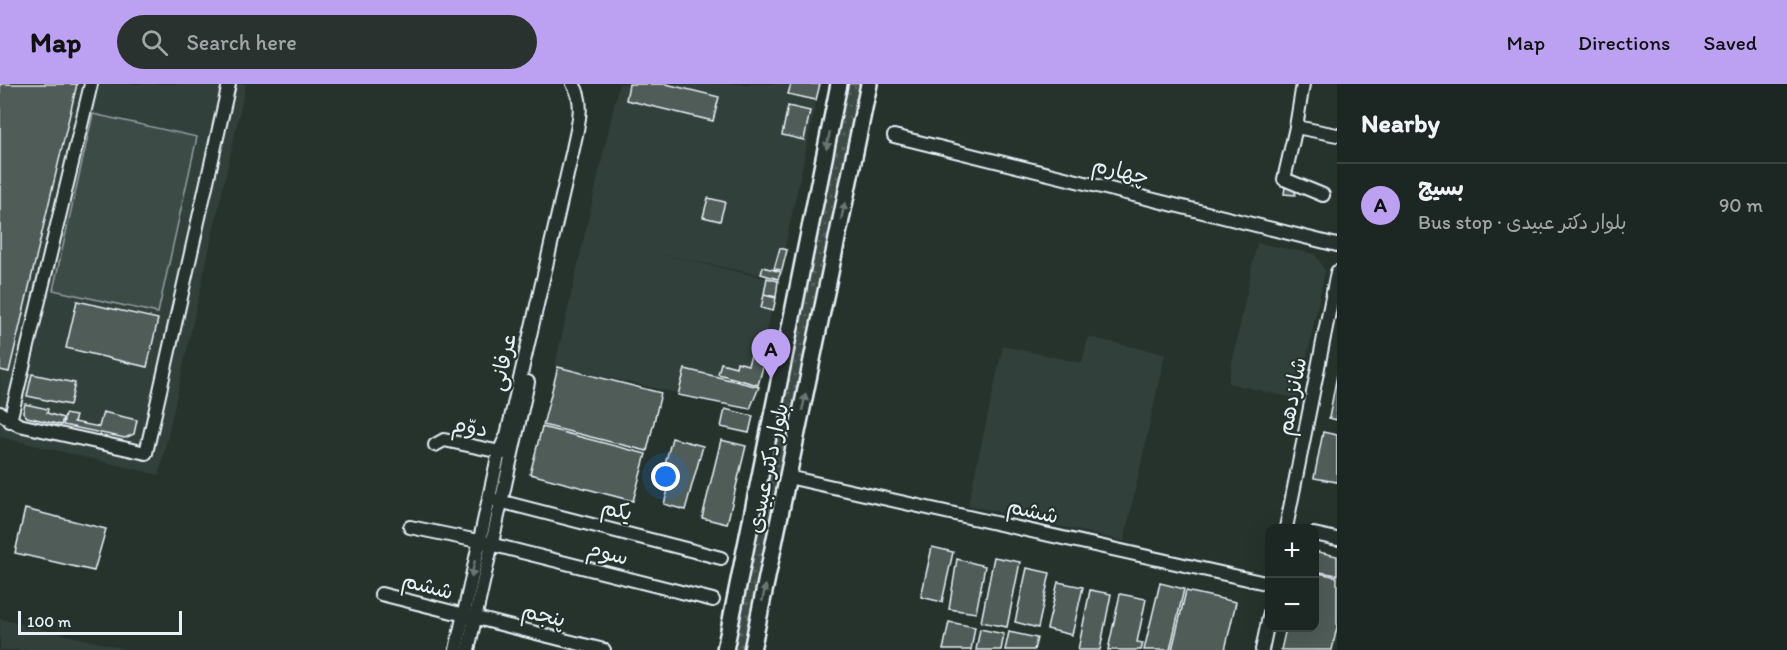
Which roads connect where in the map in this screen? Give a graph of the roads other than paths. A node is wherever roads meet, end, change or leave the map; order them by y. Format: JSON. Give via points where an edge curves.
{"nodes":[{"id":1,"x":91,"y":84,"type":"edge"},
{"id":2,"x":230,"y":84,"type":"edge"},
{"id":3,"x":575,"y":84,"type":"edge"},
{"id":4,"x":839,"y":84,"type":"edge"},
{"id":5,"x":869,"y":84,"type":"edge"},
{"id":6,"x":1303,"y":84,"type":"edge"},
{"id":7,"x":1296,"y":127,"type":"junction"},
{"id":8,"x":1337,"y":135,"type":"edge"},
{"id":9,"x":894,"y":136,"type":"dead end"},
{"id":10,"x":1323,"y":195,"type":"dead end"},
{"id":11,"x":1337,"y":245,"type":"edge"},
{"id":12,"x":1337,"y":272,"type":"edge"},
{"id":13,"x":0,"y":412,"type":"edge"},
{"id":14,"x":10,"y":421,"type":"junction"},
{"id":15,"x":435,"y":445,"type":"dead end"},
{"id":16,"x":499,"y":452,"type":"junction"},
{"id":17,"x":512,"y":454,"type":"junction"},
{"id":18,"x":788,"y":477,"type":"junction"},
{"id":19,"x":488,"y":498,"type":"junction"},
{"id":20,"x":502,"y":502,"type":"junction"},
{"id":21,"x":1288,"y":524,"type":"edge"},
{"id":22,"x":410,"y":527,"type":"dead end"},
{"id":23,"x":1319,"y":535,"type":"edge"},
{"id":24,"x":1337,"y":539,"type":"edge"},
{"id":25,"x":478,"y":541,"type":"junction"},
{"id":26,"x":492,"y":545,"type":"junction"},
{"id":27,"x":721,"y":558,"type":"dead end"},
{"id":28,"x":1265,"y":583,"type":"edge"},
{"id":29,"x":381,"y":594,"type":"dead end"},
{"id":30,"x":713,"y":600,"type":"dead end"},
{"id":31,"x":469,"y":617,"type":"junction"},
{"id":32,"x":1265,"y":632,"type":"edge"},
{"id":33,"x":456,"y":650,"type":"edge"},
{"id":34,"x":468,"y":650,"type":"edge"},
{"id":35,"x":604,"y":650,"type":"edge"},
{"id":36,"x":725,"y":650,"type":"edge"},
{"id":37,"x":752,"y":650,"type":"edge"},
{"id":38,"x":1262,"y":650,"type":"edge"}],
"edges":[{"from":1,"to":14,"type":"street"},
{"from":2,"to":14,"type":"street","via":[[146,453]]},
{"from":3,"to":16,"type":"street","name":"عرفانی","via":[[580,111],[573,149],[507,435]]},
{"from":3,"to":17,"type":"street","name":"عرفانی","via":[[584,97],[585,120]]},
{"from":4,"to":36,"type":"main road","name":"بلوار دکتر عبیدی","one_way":true},
{"from":18,"to":5,"type":"main road","name":"بلوار دکتر عبیدی","one_way":true},
{"from":6,"to":7,"type":"street"},
{"from":7,"to":8,"type":"street"},
{"from":7,"to":10,"type":"street","via":[[1284,179]]},
{"from":9,"to":11,"type":"street","name":"چهارم"},
{"from":12,"to":21,"type":"street","name":"شانزدهم"},
{"from":13,"to":14,"type":"street"},
{"from":15,"to":16,"type":"street","name":"دوّم","via":[[444,440]]},
{"from":16,"to":17,"type":"street","name":"دوّم"},
{"from":16,"to":19,"type":"street","name":"عرفانی"},
{"from":17,"to":20,"type":"street","name":"عرفانی"},
{"from":18,"to":28,"type":"street","name":"ششم"},
{"from":37,"to":18,"type":"main road","name":"بلوار دکتر عبیدی","one_way":true},
{"from":19,"to":20,"type":"street","name":"یکم"},
{"from":19,"to":25,"type":"street","name":"عرفانی"},
{"from":20,"to":26,"type":"street","name":"عرفانی"},
{"from":20,"to":27,"type":"street","name":"یکم"},
{"from":22,"to":25,"type":"street"},
{"from":23,"to":24,"type":"street"},
{"from":25,"to":26,"type":"street","name":"سوم"},
{"from":25,"to":31,"type":"street","name":"عرفانی","one_way":true},
{"from":26,"to":30,"type":"street","name":"سوم"},
{"from":26,"to":31,"type":"street","name":"عرفانی"},
{"from":29,"to":31,"type":"street","name":"ششم"},
{"from":31,"to":33,"type":"street","name":"عرفانی"},
{"from":31,"to":34,"type":"street","name":"عرفانی"},
{"from":31,"to":35,"type":"street","name":"پنجم"},
{"from":32,"to":38,"type":"street"}]}
